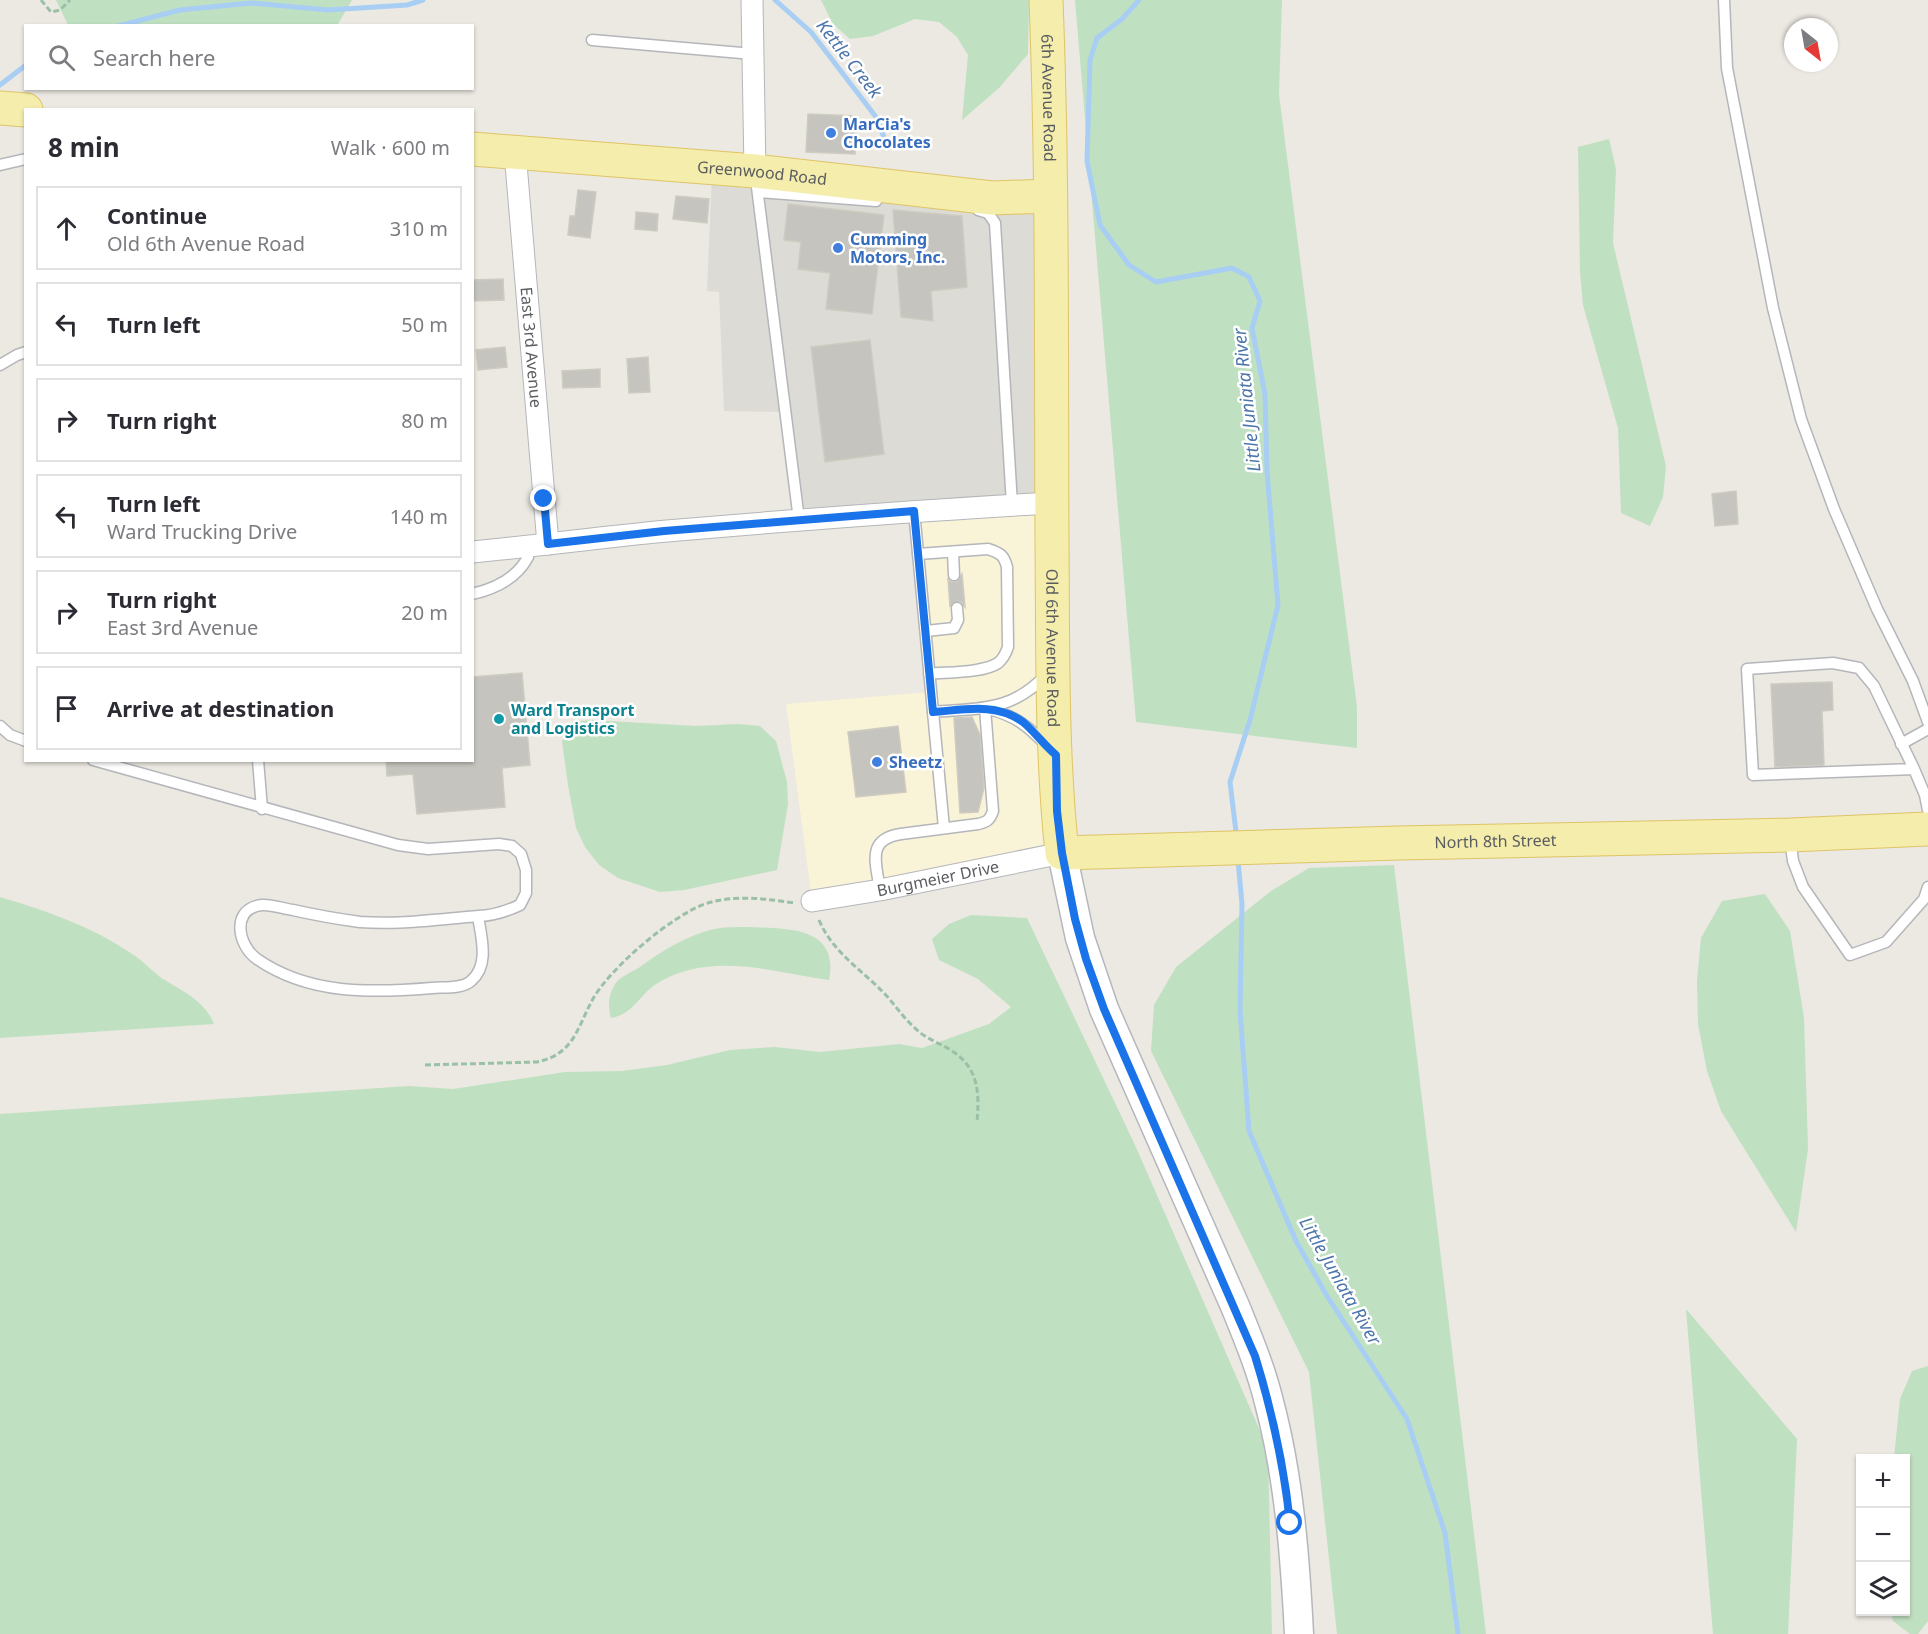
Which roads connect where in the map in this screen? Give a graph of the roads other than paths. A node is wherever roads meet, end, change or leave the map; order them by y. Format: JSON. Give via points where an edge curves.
{"nodes":[{"id":1,"x":752,"y":0,"type":"edge"},
{"id":2,"x":1046,"y":0,"type":"edge"},
{"id":3,"x":1724,"y":0,"type":"edge"},
{"id":4,"x":592,"y":40,"type":"dead end"},
{"id":5,"x":753,"y":54,"type":"junction"},
{"id":6,"x":0,"y":108,"type":"edge"},
{"id":7,"x":24,"y":110,"type":"edge"},
{"id":8,"x":474,"y":149,"type":"edge"},
{"id":9,"x":514,"y":152,"type":"junction"},
{"id":10,"x":24,"y":159,"type":"edge"},
{"id":11,"x":0,"y":165,"type":"edge"},
{"id":12,"x":756,"y":182,"type":"junction"},
{"id":13,"x":1050,"y":196,"type":"junction"},
{"id":14,"x":887,"y":202,"type":"dead end"},
{"id":15,"x":968,"y":208,"type":"dead end"},
{"id":16,"x":24,"y":353,"type":"edge"},
{"id":17,"x":0,"y":364,"type":"edge"},
{"id":18,"x":1052,"y":503,"type":"junction"},
{"id":19,"x":1012,"y":506,"type":"junction"},
{"id":20,"x":914,"y":511,"type":"junction"},
{"id":21,"x":799,"y":520,"type":"junction"},
{"id":22,"x":548,"y":544,"type":"junction"},
{"id":23,"x":526,"y":547,"type":"junction"},
{"id":24,"x":474,"y":552,"type":"edge"},
{"id":25,"x":952,"y":552,"type":"junction"},
{"id":26,"x":918,"y":554,"type":"junction"},
{"id":27,"x":954,"y":574,"type":"dead end"},
{"id":28,"x":474,"y":593,"type":"edge"},
{"id":29,"x":957,"y":608,"type":"dead end"},
{"id":30,"x":926,"y":631,"type":"junction"},
{"id":31,"x":1053,"y":662,"type":"junction"},
{"id":32,"x":929,"y":674,"type":"junction"},
{"id":33,"x":985,"y":708,"type":"junction"},
{"id":34,"x":933,"y":712,"type":"junction"},
{"id":35,"x":1928,"y":722,"type":"edge"},
{"id":36,"x":0,"y":726,"type":"edge"},
{"id":37,"x":1928,"y":729,"type":"edge"},
{"id":38,"x":24,"y":740,"type":"edge"},
{"id":39,"x":1901,"y":744,"type":"junction"},
{"id":40,"x":1056,"y":755,"type":"junction"},
{"id":41,"x":100,"y":762,"type":"edge"},
{"id":42,"x":258,"y":762,"type":"edge"},
{"id":43,"x":1914,"y":769,"type":"junction"},
{"id":44,"x":262,"y":808,"type":"junction"},
{"id":45,"x":1928,"y":810,"type":"edge"},
{"id":46,"x":944,"y":828,"type":"junction"},
{"id":47,"x":1913,"y":830,"type":"edge"},
{"id":48,"x":1790,"y":835,"type":"junction"},
{"id":49,"x":1062,"y":853,"type":"junction"},
{"id":50,"x":1928,"y":886,"type":"edge"},
{"id":51,"x":880,"y":890,"type":"junction"},
{"id":52,"x":812,"y":901,"type":"road end"},
{"id":53,"x":478,"y":916,"type":"junction"},
{"id":54,"x":1299,"y":1634,"type":"edge"}],
"edges":[{"from":1,"to":5,"type":"street"},
{"from":2,"to":13,"type":"main road","name":"6th Avenue Road"},
{"from":3,"to":35,"type":"lane","via":[[1727,68],[1773,308],[1801,419],[1843,529]]},
{"from":4,"to":5,"type":"lane"},
{"from":5,"to":12,"type":"street"},
{"from":6,"to":7,"type":"main road"},
{"from":8,"to":9,"type":"main road","name":"Greenwood Road"},
{"from":9,"to":12,"type":"main road","name":"Greenwood Road"},
{"from":9,"to":22,"type":"street","name":"East 3rd Avenue"},
{"from":10,"to":11,"type":"lane"},
{"from":12,"to":13,"type":"main road","name":"Greenwood Road","via":[[992,198]]},
{"from":12,"to":14,"type":"lane"},
{"from":12,"to":21,"type":"lane"},
{"from":13,"to":18,"type":"main road","name":"Old 6th Avenue Road"},
{"from":15,"to":19,"type":"lane","via":[[988,213],[995,223]]},
{"from":16,"to":17,"type":"lane"},
{"from":18,"to":19,"type":"street"},
{"from":18,"to":31,"type":"main road","name":"Old 6th Avenue Road"},
{"from":19,"to":20,"type":"street"},
{"from":20,"to":21,"type":"street"},
{"from":20,"to":26,"type":"lane"},
{"from":21,"to":22,"type":"street"},
{"from":22,"to":23,"type":"street"},
{"from":23,"to":24,"type":"street"},
{"from":23,"to":28,"type":"lane","via":[[528,557],[518,570],[498,585]]},
{"from":25,"to":26,"type":"lane"},
{"from":25,"to":27,"type":"lane"},
{"from":25,"to":32,"type":"lane","via":[[988,549],[1005,558],[1008,647],[999,663],[987,668]]},
{"from":26,"to":30,"type":"lane"},
{"from":29,"to":30,"type":"lane","via":[[954,628]]},
{"from":30,"to":32,"type":"lane"},
{"from":31,"to":33,"type":"lane","via":[[1023,695],[1006,704]]},
{"from":31,"to":40,"type":"main road","name":"Old 6th Avenue Road"},
{"from":32,"to":34,"type":"lane"},
{"from":33,"to":34,"type":"lane"},
{"from":33,"to":40,"type":"lane","via":[[1021,721]]},
{"from":33,"to":46,"type":"lane","via":[[991,818],[978,825]]},
{"from":34,"to":46,"type":"lane"},
{"from":36,"to":38,"type":"lane"},
{"from":37,"to":39,"type":"lane"},
{"from":39,"to":43,"type":"lane"},
{"from":39,"to":43,"type":"lane","via":[[1874,686],[1859,668],[1833,663],[1747,669],[1753,775]]},
{"from":40,"to":49,"type":"main road","name":"Old 6th Avenue Road"},
{"from":41,"to":44,"type":"lane"},
{"from":42,"to":44,"type":"lane"},
{"from":43,"to":45,"type":"lane"},
{"from":44,"to":53,"type":"lane","via":[[398,845],[428,849],[512,846],[521,854],[526,870],[526,892],[520,905],[506,912]]},
{"from":46,"to":51,"type":"lane","via":[[882,840],[876,848],[875,862]]},
{"from":47,"to":48,"type":"main road","name":"North 8th Street"},
{"from":48,"to":49,"type":"main road","name":"North 8th Street"},
{"from":48,"to":50,"type":"lane","via":[[1792,861],[1803,887],[1850,955],[1886,942],[1924,899]]},
{"from":49,"to":51,"type":"street","name":"Burgmeier Drive"},
{"from":49,"to":54,"type":"main road","name":"Old 6th Avenue Road","via":[[1080,938],[1104,1009],[1235,1306],[1269,1401],[1287,1492]]},
{"from":51,"to":52,"type":"street","name":"Burgmeier Drive"},
{"from":53,"to":53,"type":"lane","via":[[380,923],[263,904],[249,909],[241,920],[240,936],[255,958],[303,982],[386,992],[458,986],[470,983],[482,964]]}]}
